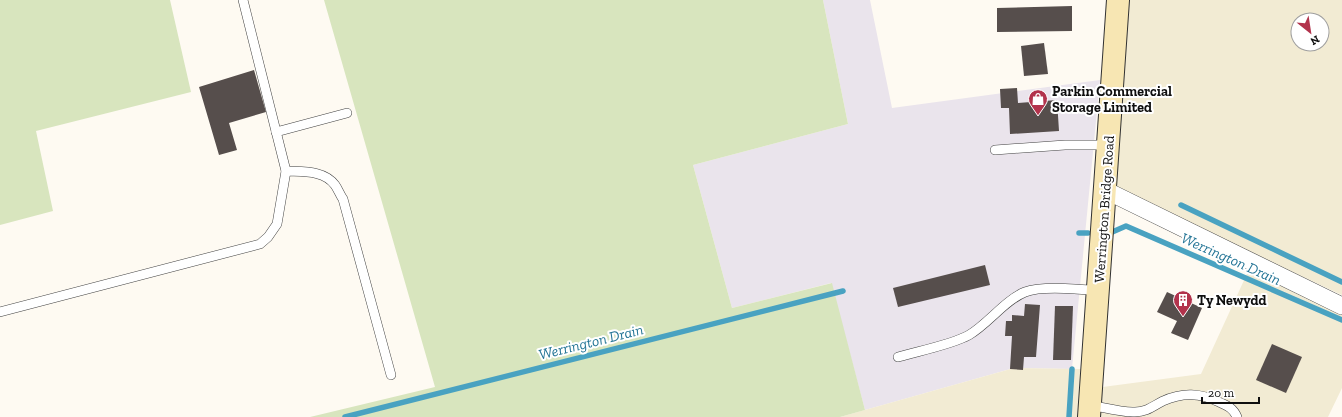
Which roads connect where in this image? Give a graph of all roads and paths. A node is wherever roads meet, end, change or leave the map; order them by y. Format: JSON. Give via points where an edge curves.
{"nodes":[{"id":1,"x":244,"y":0,"type":"edge"},
{"id":2,"x":1118,"y":0,"type":"edge"},
{"id":3,"x":347,"y":113,"type":"dead end"},
{"id":4,"x":276,"y":132,"type":"junction"},
{"id":5,"x":1109,"y":145,"type":"junction"},
{"id":6,"x":994,"y":150,"type":"dead end"},
{"id":7,"x":286,"y":171,"type":"junction"},
{"id":8,"x":1105,"y":190,"type":"junction"},
{"id":9,"x":1098,"y":291,"type":"junction"},
{"id":10,"x":1342,"y":306,"type":"edge"},
{"id":11,"x":0,"y":312,"type":"edge"},
{"id":12,"x":898,"y":357,"type":"dead end"},
{"id":13,"x":391,"y":374,"type":"dead end"},
{"id":14,"x":1089,"y":411,"type":"edge"},
{"id":15,"x":1237,"y":417,"type":"edge"}],
"edges":[{"from":1,"to":4,"type":"lane"},
{"from":2,"to":5,"type":"street","name":"Werrington Bridge Road"},
{"from":3,"to":4,"type":"lane"},
{"from":4,"to":7,"type":"lane"},
{"from":5,"to":6,"type":"lane"},
{"from":5,"to":8,"type":"street","name":"Werrington Bridge Road"},
{"from":7,"to":11,"type":"lane","via":[[277,224],[260,244]]},
{"from":7,"to":13,"type":"lane","via":[[316,173],[326,177],[335,184],[343,199]]},
{"from":8,"to":9,"type":"street","name":"Werrington Bridge Road"},
{"from":8,"to":10,"type":"street"},
{"from":9,"to":12,"type":"lane","via":[[1070,289],[1034,290],[1024,293],[968,336]]},
{"from":9,"to":14,"type":"street","name":"Werrington Bridge Road"},
{"from":14,"to":15,"type":"lane","via":[[1147,411],[1163,401],[1194,394],[1209,397],[1232,408]]}]}
